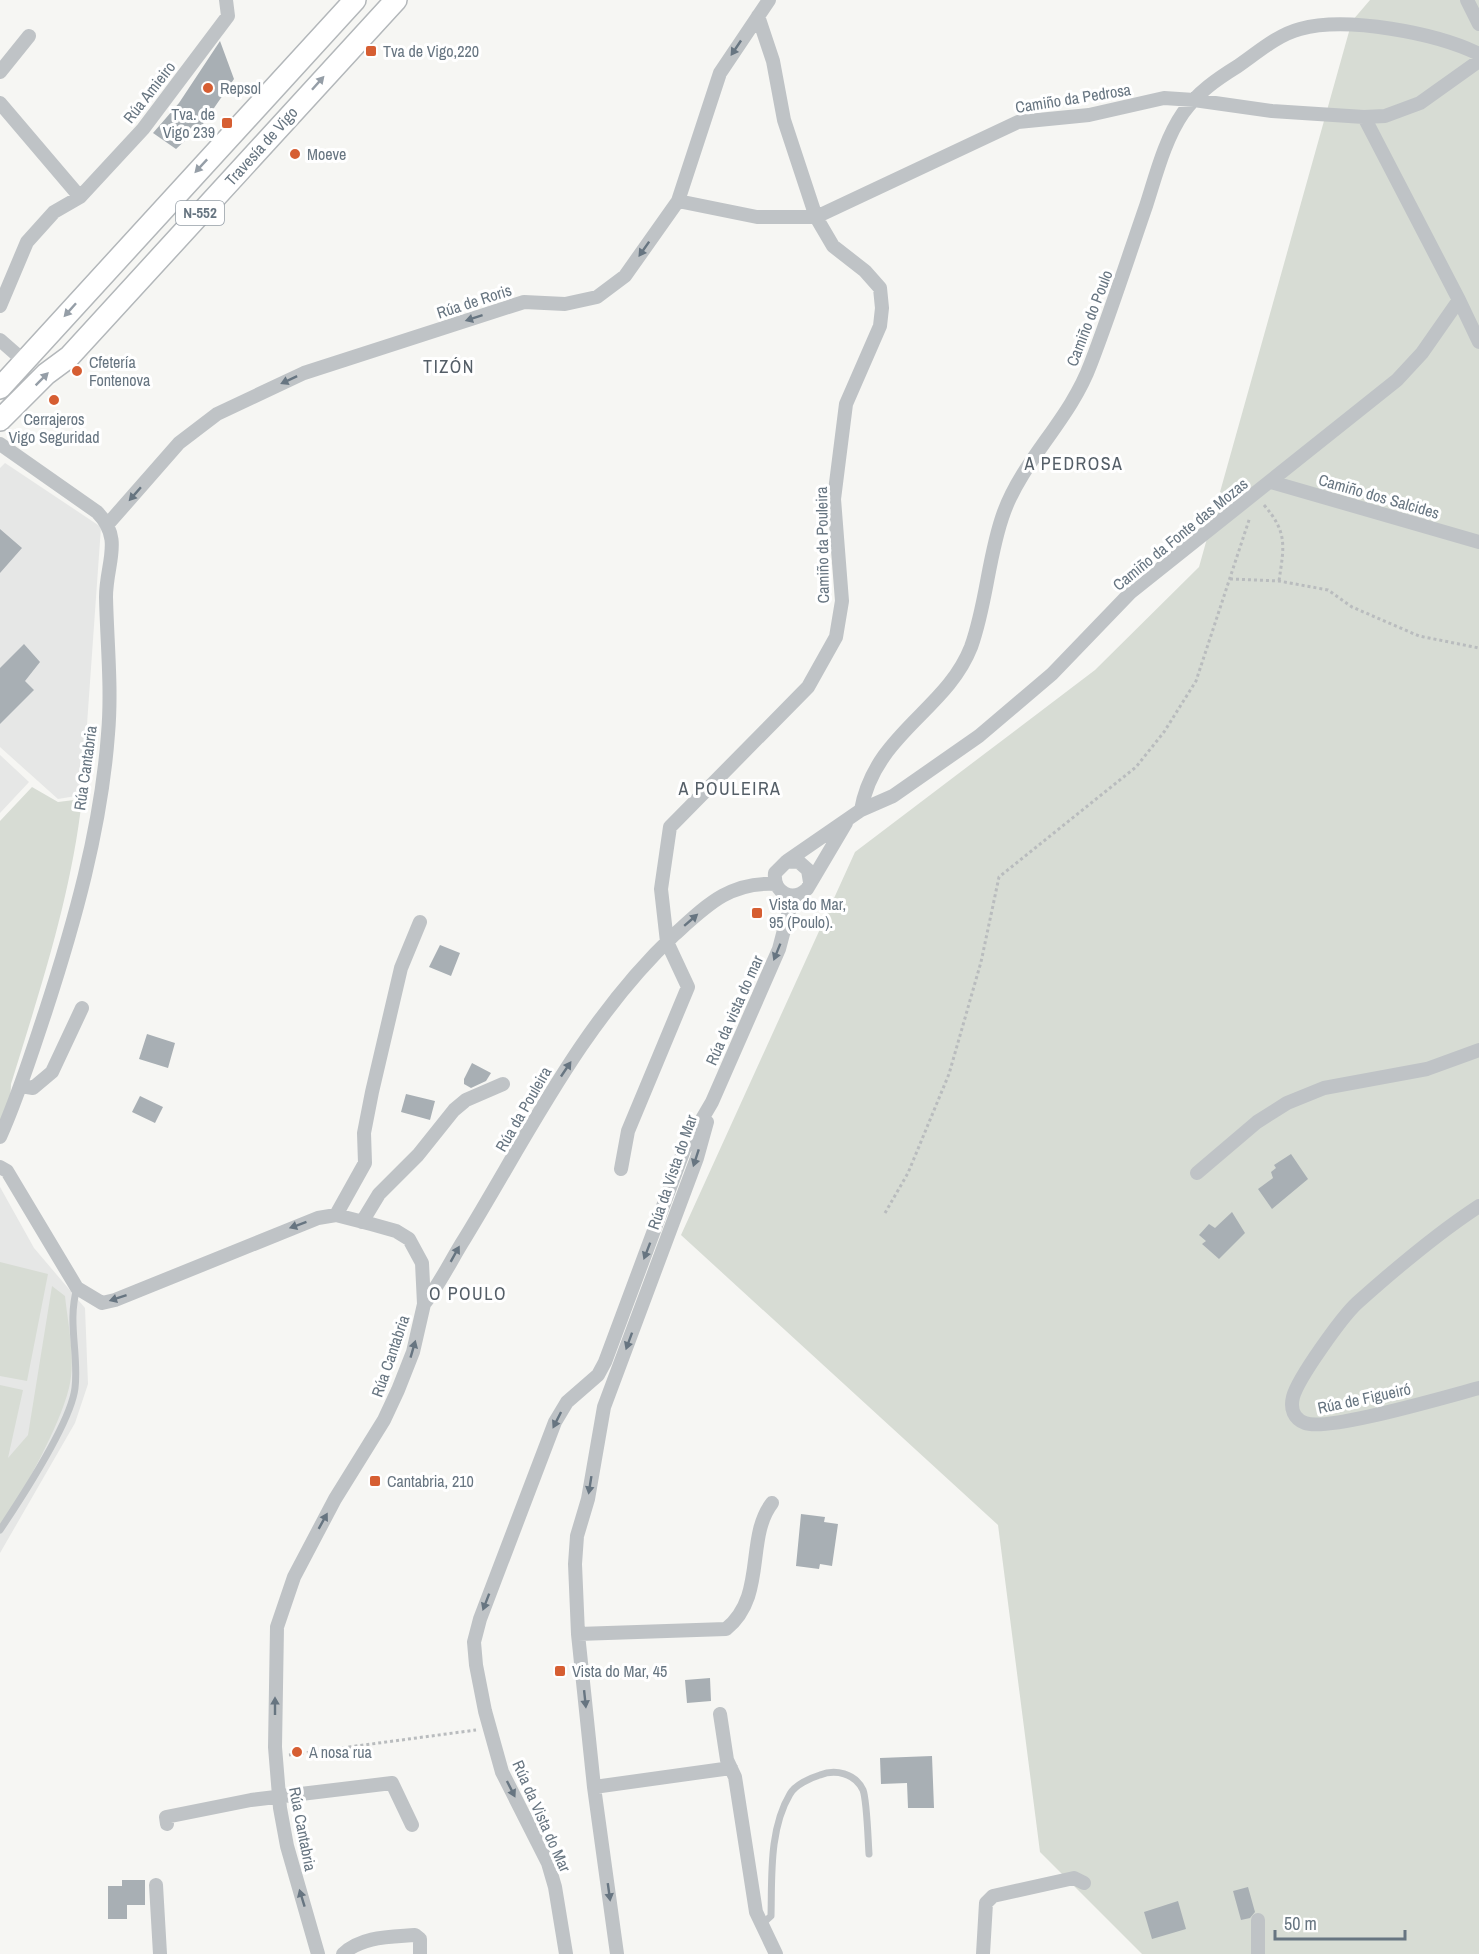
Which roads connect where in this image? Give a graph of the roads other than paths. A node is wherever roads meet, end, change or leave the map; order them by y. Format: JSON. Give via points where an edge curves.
{"nodes":[{"id":1,"x":226,"y":0,"type":"edge"},
{"id":2,"x":355,"y":0,"type":"edge"},
{"id":3,"x":396,"y":0,"type":"edge"},
{"id":4,"x":769,"y":0,"type":"edge"},
{"id":5,"x":1467,"y":0,"type":"edge"},
{"id":6,"x":758,"y":16,"type":"junction"},
{"id":7,"x":1479,"y":24,"type":"edge"},
{"id":8,"x":29,"y":36,"type":"dead end"},
{"id":9,"x":1479,"y":54,"type":"edge"},
{"id":10,"x":1479,"y":61,"type":"edge"},
{"id":11,"x":0,"y":72,"type":"edge"},
{"id":12,"x":1194,"y":100,"type":"junction"},
{"id":13,"x":0,"y":103,"type":"edge"},
{"id":14,"x":1364,"y":117,"type":"junction"},
{"id":15,"x":80,"y":197,"type":"junction"},
{"id":16,"x":678,"y":201,"type":"junction"},
{"id":17,"x":816,"y":217,"type":"junction"},
{"id":18,"x":1459,"y":300,"type":"junction"},
{"id":19,"x":0,"y":306,"type":"edge"},
{"id":20,"x":0,"y":340,"type":"edge"},
{"id":21,"x":1479,"y":342,"type":"edge"},
{"id":22,"x":24,"y":361,"type":"junction"},
{"id":23,"x":0,"y":388,"type":"edge"},
{"id":24,"x":0,"y":420,"type":"edge"},
{"id":25,"x":0,"y":444,"type":"edge"},
{"id":26,"x":1271,"y":482,"type":"junction"},
{"id":27,"x":108,"y":524,"type":"junction"},
{"id":28,"x":1479,"y":542,"type":"edge"},
{"id":29,"x":855,"y":815,"type":"junction"},
{"id":30,"x":787,"y":861,"type":"junction"},
{"id":31,"x":810,"y":882,"type":"junction"},
{"id":32,"x":776,"y":884,"type":"junction"},
{"id":33,"x":793,"y":896,"type":"junction"},
{"id":34,"x":420,"y":922,"type":"dead end"},
{"id":35,"x":667,"y":942,"type":"junction"},
{"id":36,"x":82,"y":1008,"type":"dead end"},
{"id":37,"x":1479,"y":1050,"type":"edge"},
{"id":38,"x":503,"y":1084,"type":"dead end"},
{"id":39,"x":21,"y":1086,"type":"junction"},
{"id":40,"x":712,"y":1102,"type":"junction"},
{"id":41,"x":0,"y":1137,"type":"edge"},
{"id":42,"x":0,"y":1167,"type":"edge"},
{"id":43,"x":621,"y":1169,"type":"dead end"},
{"id":44,"x":1197,"y":1173,"type":"dead end"},
{"id":45,"x":1479,"y":1206,"type":"edge"},
{"id":46,"x":336,"y":1215,"type":"junction"},
{"id":47,"x":362,"y":1222,"type":"junction"},
{"id":48,"x":77,"y":1288,"type":"junction"},
{"id":49,"x":424,"y":1304,"type":"junction"},
{"id":50,"x":612,"y":1387,"type":"junction"},
{"id":51,"x":1479,"y":1388,"type":"edge"},
{"id":52,"x":577,"y":1392,"type":"junction"},
{"id":53,"x":772,"y":1503,"type":"dead end"},
{"id":54,"x":0,"y":1530,"type":"edge"},
{"id":55,"x":578,"y":1634,"type":"junction"},
{"id":56,"x":720,"y":1714,"type":"dead end"},
{"id":57,"x":731,"y":1768,"type":"junction"},
{"id":58,"x":594,"y":1787,"type":"junction"},
{"id":59,"x":279,"y":1796,"type":"junction"},
{"id":60,"x":167,"y":1824,"type":"dead end"},
{"id":61,"x":412,"y":1825,"type":"dead end"},
{"id":62,"x":869,"y":1854,"type":"dead end"},
{"id":63,"x":1084,"y":1883,"type":"dead end"},
{"id":64,"x":156,"y":1885,"type":"dead end"},
{"id":65,"x":1258,"y":1920,"type":"dead end"},
{"id":66,"x":761,"y":1925,"type":"junction"},
{"id":67,"x":159,"y":1954,"type":"edge"},
{"id":68,"x":318,"y":1954,"type":"edge"},
{"id":69,"x":343,"y":1954,"type":"edge"},
{"id":70,"x":420,"y":1954,"type":"edge"},
{"id":71,"x":566,"y":1954,"type":"edge"},
{"id":72,"x":617,"y":1954,"type":"edge"},
{"id":73,"x":776,"y":1954,"type":"edge"},
{"id":74,"x":982,"y":1954,"type":"edge"},
{"id":75,"x":1258,"y":1954,"type":"edge"}],
"edges":[{"from":1,"to":15,"type":"street","name":"Rúa Amieiro","via":[[228,16],[143,129]]},
{"from":2,"to":22,"type":"main road","name":"Travesía de Vigo","number":"N-552","one_way":true},
{"from":24,"to":3,"type":"main road","name":"Travesía de Vigo","number":"N-552","one_way":true,"via":[[69,357]]},
{"from":4,"to":6,"type":"street","name":"Rúa de Roris"},
{"from":5,"to":7,"type":"street"},
{"from":6,"to":16,"type":"street","name":"Rúa de Roris","one_way":true,"via":[[720,73]]},
{"from":6,"to":17,"type":"street","name":"Camiño da Pouleira","via":[[773,61],[784,120]]},
{"from":8,"to":11,"type":"street"},
{"from":9,"to":12,"type":"street","name":"Camiño do Poulo","via":[[1426,34],[1372,27],[1298,29],[1215,81]]},
{"from":10,"to":14,"type":"street","name":"Camiño da Pedrosa","via":[[1420,102],[1385,116]]},
{"from":12,"to":14,"type":"street","name":"Camiño da Pedrosa","via":[[1272,111]]},
{"from":12,"to":17,"type":"street","name":"Camiño da Pedrosa","via":[[1164,99],[1089,115],[1018,122]]},
{"from":12,"to":29,"type":"street","name":"Camiño do Poulo","via":[[1168,145],[1123,277],[1072,405],[1020,479],[1003,513],[971,647],[951,679],[880,759]]},
{"from":13,"to":15,"type":"street"},
{"from":14,"to":18,"type":"street"},
{"from":15,"to":19,"type":"street","name":"Rúa Amieiro","via":[[54,212],[27,242]]},
{"from":16,"to":17,"type":"street","name":"Camiño da Pedrosa","via":[[757,217]]},
{"from":16,"to":27,"type":"street","name":"Rúa de Roris","one_way":true,"via":[[626,276],[597,297],[565,304],[524,302],[304,373],[265,391],[217,414],[179,443]]},
{"from":17,"to":35,"type":"street","name":"Camiño da Pouleira","via":[[833,246],[880,288],[882,308],[880,326],[846,404],[834,499],[842,601],[836,637],[808,687],[670,827],[662,889]]},
{"from":18,"to":21,"type":"street"},
{"from":18,"to":26,"type":"street","name":"Camiño da Fonte das Mozas","via":[[1422,353],[1397,380]]},
{"from":20,"to":22,"type":"street"},
{"from":22,"to":23,"type":"main road","name":"Travesía de Vigo","number":"N-552"},
{"from":25,"to":27,"type":"street"},
{"from":26,"to":28,"type":"street","name":"Camiño dos Salcides"},
{"from":26,"to":29,"type":"street","name":"Camiño da Fonte das Mozas","via":[[1131,592],[1052,674],[979,736],[893,796]]},
{"from":27,"to":39,"type":"street","name":"Rúa Cantabria","via":[[113,536],[106,593],[105,762],[70,934]]},
{"from":29,"to":30,"type":"street","name":"Camiño da Fonte das Mozas"},
{"from":29,"to":31,"type":"street"},
{"from":30,"to":31,"type":"street","via":[[803,864]]},
{"from":30,"to":32,"type":"street","via":[[778,868]]},
{"from":31,"to":33,"type":"street","via":[[804,892]]},
{"from":32,"to":33,"type":"street","via":[[782,893]]},
{"from":35,"to":32,"type":"street","name":"Rúa da Pouleira","one_way":true,"via":[[732,890],[752,884]]},
{"from":33,"to":40,"type":"street","name":"Rúa da vista do mar","one_way":true,"via":[[779,949]]},
{"from":34,"to":46,"type":"street","via":[[402,968],[372,1092],[364,1133],[365,1163]]},
{"from":35,"to":43,"type":"street","via":[[688,987],[628,1131]]},
{"from":49,"to":35,"type":"street","name":"Rúa da Pouleira","one_way":true,"via":[[580,1048]]},
{"from":36,"to":39,"type":"street","via":[[52,1072],[33,1088]]},
{"from":37,"to":44,"type":"street","via":[[1427,1069],[1324,1088],[1287,1103],[1257,1122]]},
{"from":38,"to":47,"type":"street","via":[[466,1100],[454,1110],[418,1155],[379,1194]]},
{"from":39,"to":41,"type":"street","name":"Rúa Cantabria"},
{"from":40,"to":50,"type":"street","name":"Rúa da Vista do Mar","one_way":true,"via":[[694,1165]]},
{"from":40,"to":52,"type":"street","name":"Rúa da Vista do Mar","one_way":true,"via":[[684,1150],[605,1362],[598,1376]]},
{"from":42,"to":48,"type":"street","name":"Rúa Cantabria","via":[[7,1171]]},
{"from":45,"to":51,"type":"street","name":"Rúa de Figueiró","via":[[1356,1305],[1296,1390],[1292,1409],[1296,1418],[1305,1423],[1331,1425]]},
{"from":46,"to":47,"type":"street","name":"Rúa Cantabria"},
{"from":46,"to":48,"type":"street","name":"Rúa Cantabria","one_way":true,"via":[[286,1229],[115,1300],[102,1303]]},
{"from":47,"to":49,"type":"street","name":"Rúa Cantabria","via":[[396,1231],[409,1239],[422,1263]]},
{"from":48,"to":54,"type":"lane","via":[[72,1317],[75,1391],[64,1421]]},
{"from":59,"to":49,"type":"street","name":"Rúa Cantabria","one_way":true,"via":[[275,1657],[280,1614],[318,1531],[384,1420],[406,1371]]},
{"from":50,"to":52,"type":"street"},
{"from":50,"to":55,"type":"street","name":"Rúa da Vista do Mar","one_way":true,"via":[[600,1422],[588,1499],[577,1536]]},
{"from":52,"to":71,"type":"street","name":"Rúa da Vista do Mar","one_way":true,"via":[[555,1422],[474,1642],[489,1728],[502,1772],[548,1863]]},
{"from":53,"to":55,"type":"street","via":[[762,1523],[753,1585],[726,1629]]},
{"from":55,"to":58,"type":"street","name":"Rúa da Vista do Mar","one_way":true},
{"from":56,"to":57,"type":"street"},
{"from":57,"to":58,"type":"street"},
{"from":57,"to":66,"type":"street"},
{"from":58,"to":72,"type":"street","name":"Rúa da Vista do Mar","one_way":true},
{"from":59,"to":60,"type":"street","via":[[166,1816]]},
{"from":59,"to":61,"type":"street","via":[[392,1782]]},
{"from":68,"to":59,"type":"street","name":"Rúa Cantabria","one_way":true,"via":[[286,1846]]},
{"from":62,"to":66,"type":"lane","via":[[862,1790],[846,1773],[829,1771],[810,1778],[791,1792],[779,1819],[771,1916]]},
{"from":63,"to":74,"type":"street","via":[[1074,1878],[993,1896],[986,1903]]},
{"from":64,"to":67,"type":"street"},
{"from":65,"to":75,"type":"street"},
{"from":66,"to":73,"type":"street"},
{"from":69,"to":70,"type":"street","via":[[371,1940],[415,1935],[420,1939]]}]}
